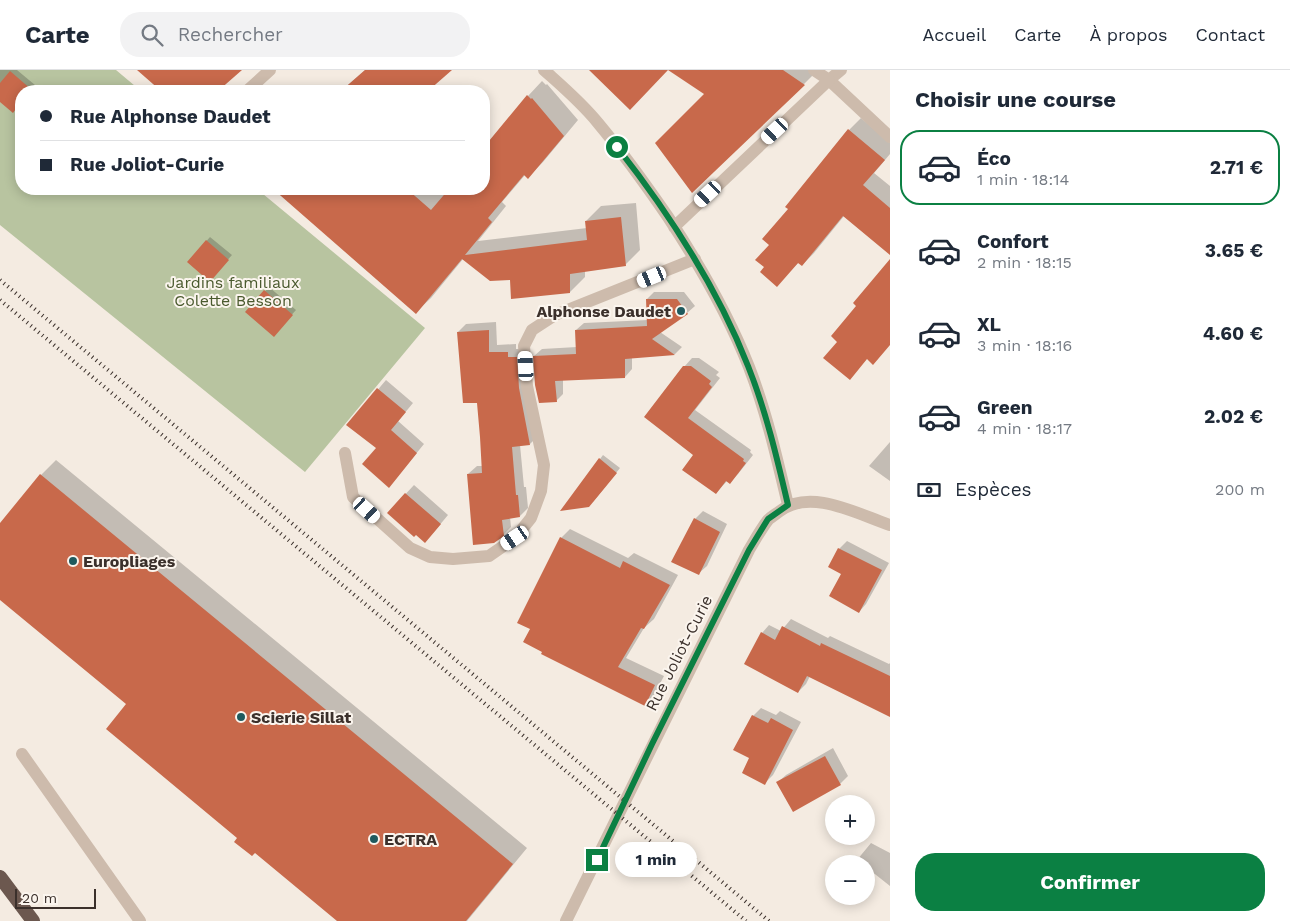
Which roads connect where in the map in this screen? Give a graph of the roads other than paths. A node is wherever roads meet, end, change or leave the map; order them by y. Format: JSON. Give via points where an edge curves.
{"nodes":[{"id":1,"x":270,"y":70,"type":"edge"},
{"id":2,"x":544,"y":70,"type":"edge"},
{"id":3,"x":814,"y":70,"type":"edge"},
{"id":4,"x":841,"y":70,"type":"edge"},
{"id":5,"x":828,"y":80,"type":"junction"},
{"id":6,"x":254,"y":85,"type":"edge"},
{"id":7,"x":890,"y":137,"type":"edge"},
{"id":8,"x":674,"y":227,"type":"junction"},
{"id":9,"x":695,"y":259,"type":"junction"},
{"id":10,"x":345,"y":453,"type":"dead end"},
{"id":11,"x":788,"y":505,"type":"junction"},
{"id":12,"x":890,"y":525,"type":"edge"},
{"id":13,"x":22,"y":754,"type":"dead end"},
{"id":14,"x":0,"y":877,"type":"edge"},
{"id":15,"x":33,"y":921,"type":"edge"},
{"id":16,"x":140,"y":921,"type":"edge"},
{"id":17,"x":566,"y":921,"type":"edge"}],
"edges":[{"from":1,"to":6,"type":"street"},
{"from":2,"to":8,"type":"street","via":[[597,121]]},
{"from":3,"to":5,"type":"street"},
{"from":4,"to":5,"type":"street"},
{"from":5,"to":7,"type":"street"},
{"from":5,"to":8,"type":"street"},
{"from":8,"to":9,"type":"street"},
{"from":9,"to":10,"type":"street","via":[[555,315],[532,330],[524,346],[526,386],[544,465],[540,491],[531,518],[515,538],[489,556],[430,557],[410,548],[353,497]]},
{"from":9,"to":11,"type":"street","via":[[749,367]]},
{"from":11,"to":12,"type":"street","name":"Rue Joliot-Curie","via":[[816,501]]},
{"from":11,"to":17,"type":"street","name":"Rue Joliot-Curie","via":[[768,519],[749,550]]},
{"from":13,"to":16,"type":"street"},
{"from":14,"to":15,"type":"highway"}]}
